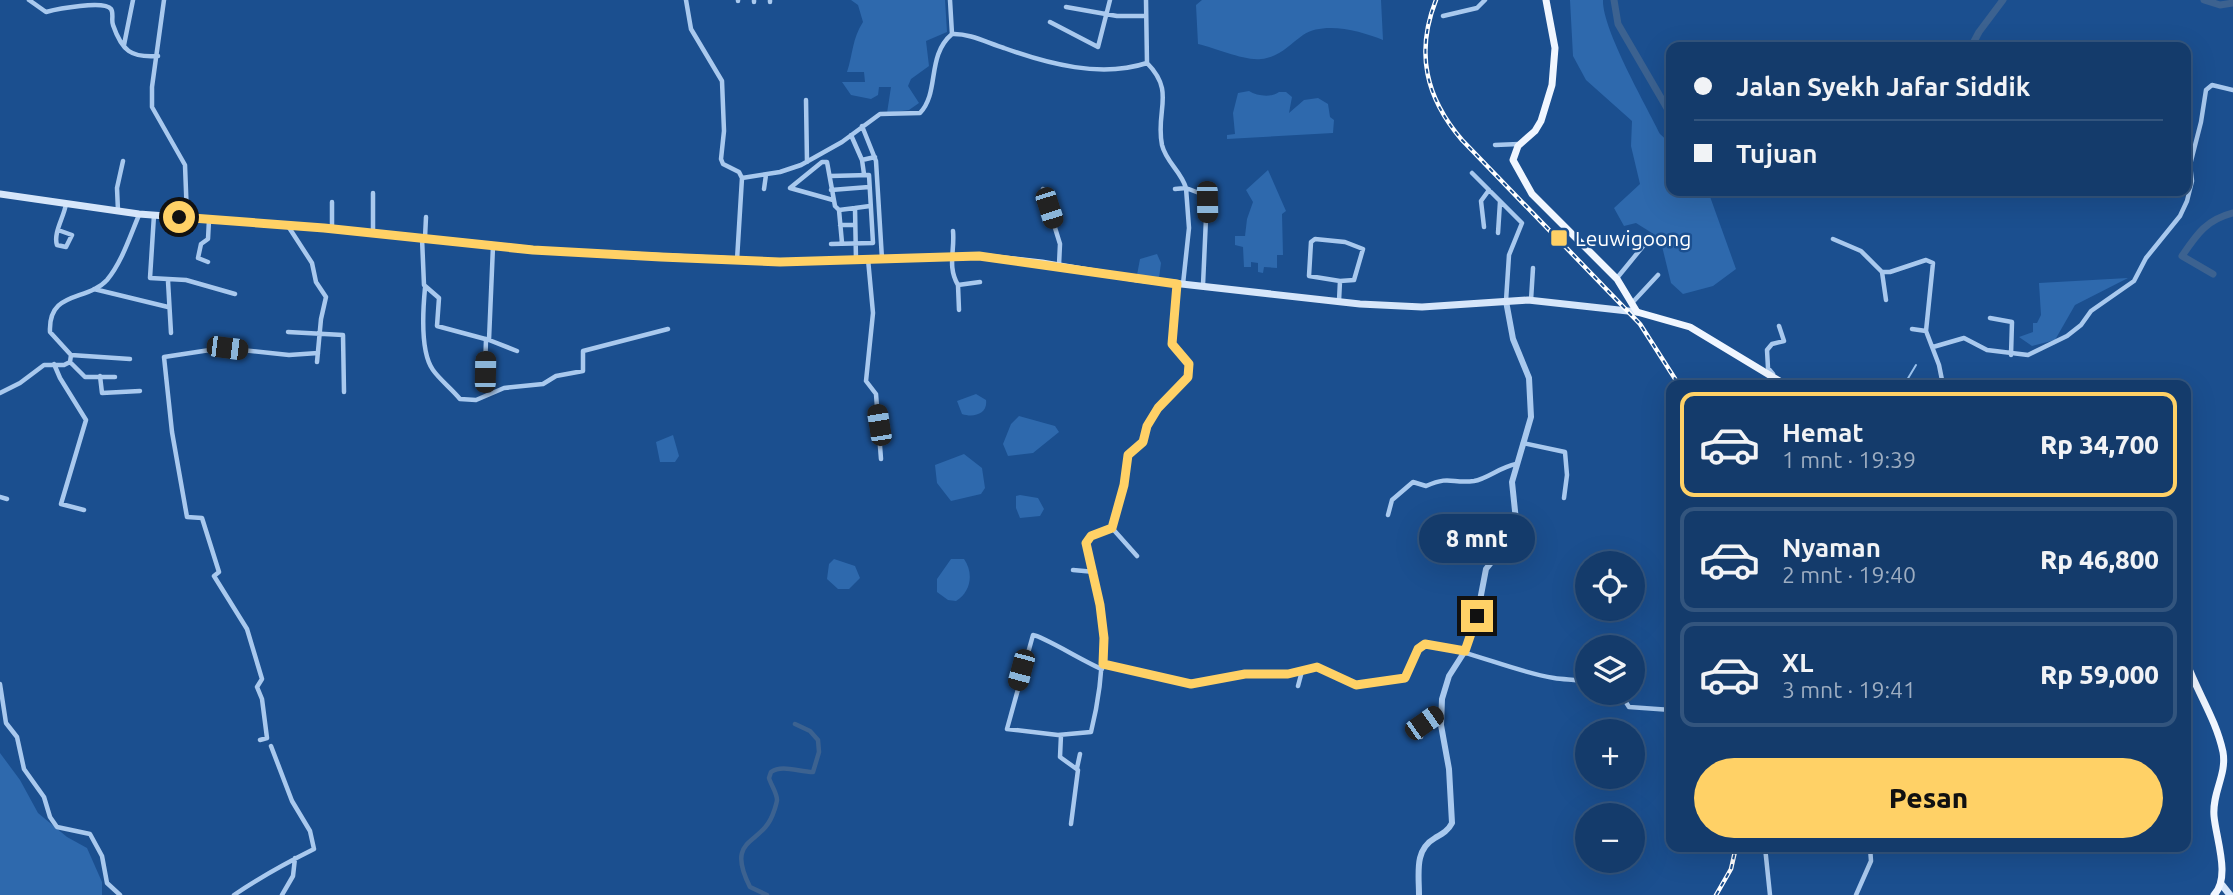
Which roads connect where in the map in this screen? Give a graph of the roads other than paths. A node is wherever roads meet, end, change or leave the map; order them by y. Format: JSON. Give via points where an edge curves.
{"nodes":[{"id":1,"x":29,"y":0,"type":"edge"},
{"id":2,"x":133,"y":0,"type":"edge"},
{"id":3,"x":164,"y":0,"type":"edge"},
{"id":4,"x":685,"y":0,"type":"edge"},
{"id":5,"x":950,"y":0,"type":"edge"},
{"id":6,"x":1110,"y":0,"type":"edge"},
{"id":7,"x":1146,"y":0,"type":"edge"},
{"id":8,"x":1485,"y":0,"type":"edge"},
{"id":9,"x":1546,"y":0,"type":"edge"},
{"id":10,"x":1066,"y":7,"type":"dead end"},
{"id":11,"x":1107,"y":14,"type":"junction"},
{"id":12,"x":1146,"y":16,"type":"junction"},
{"id":13,"x":1443,"y":16,"type":"dead end"},
{"id":14,"x":1050,"y":22,"type":"dead end"},
{"id":15,"x":952,"y":33,"type":"junction"},
{"id":16,"x":124,"y":45,"type":"junction"},
{"id":17,"x":158,"y":56,"type":"junction"},
{"id":18,"x":1147,"y":63,"type":"junction"},
{"id":19,"x":2233,"y":90,"type":"edge"},
{"id":20,"x":806,"y":100,"type":"dead end"},
{"id":21,"x":862,"y":126,"type":"junction"},
{"id":22,"x":851,"y":135,"type":"junction"},
{"id":23,"x":1520,"y":144,"type":"junction"},
{"id":24,"x":1495,"y":145,"type":"dead end"},
{"id":25,"x":875,"y":158,"type":"junction"},
{"id":26,"x":2191,"y":159,"type":"edge"},
{"id":27,"x":2191,"y":159,"type":"edge"},
{"id":28,"x":862,"y":160,"type":"junction"},
{"id":29,"x":123,"y":161,"type":"dead end"},
{"id":30,"x":807,"y":162,"type":"junction"},
{"id":31,"x":1472,"y":173,"type":"dead end"},
{"id":32,"x":864,"y":174,"type":"junction"},
{"id":33,"x":766,"y":175,"type":"junction"},
{"id":34,"x":830,"y":176,"type":"junction"},
{"id":35,"x":742,"y":177,"type":"junction"},
{"id":36,"x":2191,"y":185,"type":"edge"},
{"id":37,"x":869,"y":187,"type":"junction"},
{"id":38,"x":1186,"y":188,"type":"junction"},
{"id":39,"x":764,"y":189,"type":"dead end"},
{"id":40,"x":1043,"y":189,"type":"dead end"},
{"id":41,"x":1175,"y":189,"type":"dead end"},
{"id":42,"x":831,"y":190,"type":"junction"},
{"id":43,"x":1489,"y":190,"type":"junction"},
{"id":44,"x":373,"y":193,"type":"dead end"},
{"id":45,"x":0,"y":194,"type":"edge"},
{"id":46,"x":2188,"y":196,"type":"edge"},
{"id":47,"x":833,"y":200,"type":"junction"},
{"id":48,"x":1500,"y":201,"type":"junction"},
{"id":49,"x":332,"y":202,"type":"dead end"},
{"id":50,"x":66,"y":204,"type":"junction"},
{"id":51,"x":870,"y":206,"type":"junction"},
{"id":52,"x":855,"y":208,"type":"junction"},
{"id":53,"x":839,"y":210,"type":"junction"},
{"id":54,"x":118,"y":211,"type":"junction"},
{"id":55,"x":139,"y":214,"type":"junction"},
{"id":56,"x":154,"y":215,"type":"junction"},
{"id":57,"x":426,"y":217,"type":"dead end"},
{"id":58,"x":187,"y":218,"type":"junction"},
{"id":59,"x":209,"y":220,"type":"junction"},
{"id":60,"x":288,"y":225,"type":"junction"},
{"id":61,"x":840,"y":225,"type":"junction"},
{"id":62,"x":855,"y":225,"type":"junction"},
{"id":63,"x":1483,"y":227,"type":"dead end"},
{"id":64,"x":332,"y":229,"type":"junction"},
{"id":65,"x":58,"y":230,"type":"dead end"},
{"id":66,"x":953,"y":231,"type":"dead end"},
{"id":67,"x":373,"y":233,"type":"junction"},
{"id":68,"x":1498,"y":233,"type":"dead end"},
{"id":69,"x":424,"y":239,"type":"junction"},
{"id":70,"x":1833,"y":239,"type":"dead end"},
{"id":71,"x":842,"y":243,"type":"junction"},
{"id":72,"x":857,"y":243,"type":"junction"},
{"id":73,"x":831,"y":244,"type":"dead end"},
{"id":74,"x":493,"y":245,"type":"junction"},
{"id":75,"x":1644,"y":245,"type":"dead end"},
{"id":76,"x":951,"y":255,"type":"junction"},
{"id":77,"x":868,"y":259,"type":"junction"},
{"id":78,"x":882,"y":259,"type":"junction"},
{"id":79,"x":737,"y":260,"type":"junction"},
{"id":80,"x":856,"y":261,"type":"junction"},
{"id":81,"x":208,"y":262,"type":"dead end"},
{"id":82,"x":1059,"y":266,"type":"junction"},
{"id":83,"x":1533,"y":268,"type":"dead end"},
{"id":84,"x":1882,"y":272,"type":"junction"},
{"id":85,"x":1658,"y":275,"type":"dead end"},
{"id":86,"x":1617,"y":279,"type":"junction"},
{"id":87,"x":168,"y":281,"type":"junction"},
{"id":88,"x":1340,"y":281,"type":"junction"},
{"id":89,"x":980,"y":282,"type":"dead end"},
{"id":90,"x":1180,"y":284,"type":"junction"},
{"id":91,"x":958,"y":285,"type":"junction"},
{"id":92,"x":1202,"y":286,"type":"junction"},
{"id":93,"x":425,"y":288,"type":"junction"},
{"id":94,"x":93,"y":289,"type":"junction"},
{"id":95,"x":235,"y":294,"type":"dead end"},
{"id":96,"x":1531,"y":300,"type":"junction"},
{"id":97,"x":1886,"y":300,"type":"dead end"},
{"id":98,"x":1506,"y":301,"type":"junction"},
{"id":99,"x":1339,"y":302,"type":"junction"},
{"id":100,"x":1632,"y":303,"type":"junction"},
{"id":101,"x":168,"y":307,"type":"junction"},
{"id":102,"x":959,"y":310,"type":"dead end"},
{"id":103,"x":1637,"y":312,"type":"junction"},
{"id":104,"x":1990,"y":318,"type":"dead end"},
{"id":105,"x":1779,"y":326,"type":"dead end"},
{"id":106,"x":1912,"y":328,"type":"dead end"},
{"id":107,"x":668,"y":329,"type":"dead end"},
{"id":108,"x":1926,"y":331,"type":"junction"},
{"id":109,"x":288,"y":332,"type":"dead end"},
{"id":110,"x":171,"y":333,"type":"dead end"},
{"id":111,"x":320,"y":333,"type":"junction"},
{"id":112,"x":488,"y":340,"type":"junction"},
{"id":113,"x":1933,"y":346,"type":"junction"},
{"id":114,"x":517,"y":351,"type":"dead end"},
{"id":115,"x":318,"y":353,"type":"junction"},
{"id":116,"x":71,"y":355,"type":"junction"},
{"id":117,"x":2011,"y":355,"type":"junction"},
{"id":118,"x":130,"y":359,"type":"dead end"},
{"id":119,"x":70,"y":362,"type":"junction"},
{"id":120,"x":317,"y":362,"type":"dead end"},
{"id":121,"x":54,"y":363,"type":"junction"},
{"id":122,"x":485,"y":372,"type":"dead end"},
{"id":123,"x":100,"y":376,"type":"junction"},
{"id":124,"x":115,"y":377,"type":"dead end"},
{"id":125,"x":1779,"y":380,"type":"edge"},
{"id":126,"x":1781,"y":380,"type":"edge"},
{"id":127,"x":1943,"y":380,"type":"edge"},
{"id":128,"x":140,"y":391,"type":"dead end"},
{"id":129,"x":344,"y":392,"type":"dead end"},
{"id":130,"x":0,"y":393,"type":"edge"},
{"id":131,"x":1523,"y":443,"type":"junction"},
{"id":132,"x":881,"y":459,"type":"dead end"},
{"id":133,"x":1516,"y":464,"type":"junction"},
{"id":134,"x":0,"y":497,"type":"edge"},
{"id":135,"x":1564,"y":498,"type":"dead end"},
{"id":136,"x":7,"y":499,"type":"dead end"},
{"id":137,"x":84,"y":510,"type":"dead end"},
{"id":138,"x":1388,"y":515,"type":"dead end"},
{"id":139,"x":1112,"y":528,"type":"junction"},
{"id":140,"x":1137,"y":556,"type":"dead end"},
{"id":141,"x":1073,"y":570,"type":"dead end"},
{"id":142,"x":1095,"y":572,"type":"junction"},
{"id":143,"x":1465,"y":651,"type":"junction"},
{"id":144,"x":1103,"y":667,"type":"junction"},
{"id":145,"x":1301,"y":671,"type":"junction"},
{"id":146,"x":2191,"y":672,"type":"edge"},
{"id":147,"x":1575,"y":678,"type":"edge"},
{"id":148,"x":0,"y":684,"type":"edge"},
{"id":149,"x":1298,"y":686,"type":"dead end"},
{"id":150,"x":1626,"y":705,"type":"edge"},
{"id":151,"x":1666,"y":710,"type":"edge"},
{"id":152,"x":1441,"y":712,"type":"junction"},
{"id":153,"x":1061,"y":735,"type":"junction"},
{"id":154,"x":1421,"y":737,"type":"dead end"},
{"id":155,"x":260,"y":740,"type":"dead end"},
{"id":156,"x":271,"y":746,"type":"dead end"},
{"id":157,"x":1080,"y":754,"type":"dead end"},
{"id":158,"x":1077,"y":768,"type":"junction"},
{"id":159,"x":1071,"y":824,"type":"dead end"},
{"id":160,"x":1766,"y":852,"type":"edge"},
{"id":161,"x":1870,"y":852,"type":"edge"},
{"id":162,"x":295,"y":858,"type":"junction"},
{"id":163,"x":2222,"y":885,"type":"junction"},
{"id":164,"x":120,"y":895,"type":"edge"},
{"id":165,"x":234,"y":895,"type":"edge"},
{"id":166,"x":282,"y":895,"type":"edge"},
{"id":167,"x":1419,"y":895,"type":"edge"},
{"id":168,"x":1770,"y":895,"type":"edge"},
{"id":169,"x":1856,"y":895,"type":"edge"},
{"id":170,"x":2214,"y":895,"type":"edge"},
{"id":171,"x":2230,"y":895,"type":"edge"}],
"edges":[{"from":1,"to":16,"type":"street","via":[[46,12],[79,5],[108,6]]},
{"from":2,"to":16,"type":"street"},
{"from":3,"to":17,"type":"street"},
{"from":4,"to":35,"type":"street","via":[[689,25],[722,81],[721,159]]},
{"from":5,"to":15,"type":"street"},
{"from":6,"to":11,"type":"street"},
{"from":7,"to":12,"type":"street"},
{"from":8,"to":13,"type":"street","via":[[1476,8]]},
{"from":9,"to":23,"type":"main road","via":[[1555,48],[1552,85],[1541,121]]},
{"from":10,"to":11,"type":"street"},
{"from":11,"to":12,"type":"street"},
{"from":11,"to":14,"type":"street","via":[[1098,47]]},
{"from":12,"to":18,"type":"street"},
{"from":15,"to":18,"type":"street","via":[[1065,65],[1124,69]]},
{"from":15,"to":21,"type":"street","via":[[932,67],[931,92],[923,111],[917,115],[883,114]]},
{"from":16,"to":17,"type":"street","via":[[132,55]]},
{"from":17,"to":58,"type":"street","via":[[152,107],[183,161]]},
{"from":18,"to":38,"type":"street","via":[[1158,73],[1164,90],[1159,122],[1164,153]]},
{"from":19,"to":27,"type":"street","via":[[2211,85],[2206,90]]},
{"from":20,"to":30,"type":"street"},
{"from":21,"to":22,"type":"street"},
{"from":21,"to":25,"type":"street"},
{"from":22,"to":28,"type":"street"},
{"from":22,"to":30,"type":"street"},
{"from":23,"to":24,"type":"street"},
{"from":23,"to":86,"type":"main road","via":[[1513,160],[1526,186]]},
{"from":25,"to":28,"type":"street"},
{"from":25,"to":78,"type":"street"},
{"from":26,"to":36,"type":"street"},
{"from":28,"to":32,"type":"street"},
{"from":29,"to":54,"type":"street"},
{"from":30,"to":33,"type":"street"},
{"from":31,"to":43,"type":"street"},
{"from":32,"to":34,"type":"street"},
{"from":32,"to":37,"type":"street","via":[[870,176]]},
{"from":33,"to":35,"type":"street"},
{"from":33,"to":39,"type":"street"},
{"from":34,"to":42,"type":"street"},
{"from":34,"to":47,"type":"street","via":[[824,161],[790,188]]},
{"from":35,"to":79,"type":"street"},
{"from":37,"to":42,"type":"street"},
{"from":37,"to":51,"type":"street"},
{"from":38,"to":41,"type":"street"},
{"from":38,"to":90,"type":"street","via":[[1189,228]]},
{"from":38,"to":92,"type":"street","via":[[1207,196]]},
{"from":40,"to":82,"type":"street","via":[[1060,244]]},
{"from":42,"to":47,"type":"street"},
{"from":43,"to":48,"type":"street"},
{"from":43,"to":63,"type":"street","via":[[1481,201]]},
{"from":44,"to":67,"type":"street"},
{"from":45,"to":50,"type":"main road"},
{"from":46,"to":117,"type":"street","via":[[2180,216],[2134,281],[2091,311],[2067,336],[2028,355]]},
{"from":47,"to":53,"type":"street"},
{"from":48,"to":68,"type":"street"},
{"from":48,"to":98,"type":"street","via":[[1522,223],[1509,255]]},
{"from":49,"to":64,"type":"street"},
{"from":50,"to":54,"type":"main road"},
{"from":50,"to":65,"type":"street"},
{"from":51,"to":52,"type":"street"},
{"from":51,"to":72,"type":"street","via":[[873,243]]},
{"from":52,"to":53,"type":"street"},
{"from":52,"to":62,"type":"street"},
{"from":53,"to":61,"type":"street"},
{"from":54,"to":55,"type":"main road"},
{"from":55,"to":56,"type":"main road"},
{"from":55,"to":94,"type":"street","via":[[115,268]]},
{"from":56,"to":58,"type":"main road"},
{"from":56,"to":87,"type":"street","via":[[150,278]]},
{"from":57,"to":69,"type":"street"},
{"from":58,"to":59,"type":"main road"},
{"from":59,"to":60,"type":"main road"},
{"from":59,"to":81,"type":"street","via":[[208,239],[198,255],[199,260]]},
{"from":60,"to":64,"type":"main road"},
{"from":60,"to":111,"type":"street","via":[[327,297]]},
{"from":61,"to":62,"type":"street"},
{"from":61,"to":71,"type":"street"},
{"from":62,"to":72,"type":"street"},
{"from":64,"to":67,"type":"main road"},
{"from":66,"to":76,"type":"street"},
{"from":67,"to":69,"type":"main road"},
{"from":69,"to":74,"type":"main road"},
{"from":69,"to":93,"type":"street"},
{"from":70,"to":84,"type":"street","via":[[1861,251]]},
{"from":71,"to":72,"type":"street"},
{"from":71,"to":73,"type":"street"},
{"from":72,"to":80,"type":"street"},
{"from":74,"to":79,"type":"main road"},
{"from":74,"to":112,"type":"street"},
{"from":75,"to":86,"type":"street"},
{"from":76,"to":78,"type":"main road"},
{"from":76,"to":82,"type":"main road"},
{"from":76,"to":91,"type":"street","via":[[951,271]]},
{"from":77,"to":78,"type":"main road"},
{"from":77,"to":80,"type":"main road"},
{"from":77,"to":132,"type":"street","via":[[873,315],[866,381],[876,394]]},
{"from":79,"to":80,"type":"main road"},
{"from":82,"to":90,"type":"main road"},
{"from":83,"to":96,"type":"street"},
{"from":84,"to":97,"type":"street"},
{"from":84,"to":108,"type":"street","via":[[1926,260],[1933,263]]},
{"from":85,"to":100,"type":"street"},
{"from":86,"to":100,"type":"main road"},
{"from":87,"to":95,"type":"street","via":[[186,280]]},
{"from":87,"to":101,"type":"street"},
{"from":88,"to":88,"type":"street","via":[[1354,280],[1363,248],[1312,240],[1309,276]]},
{"from":88,"to":99,"type":"street"},
{"from":89,"to":91,"type":"street"},
{"from":90,"to":92,"type":"main road"},
{"from":90,"to":139,"type":"street","via":[[1172,344],[1189,364],[1188,377],[1158,408],[1143,442],[1128,455]]},
{"from":91,"to":102,"type":"street"},
{"from":92,"to":99,"type":"main road"},
{"from":93,"to":107,"type":"street","via":[[428,358],[460,399],[476,400],[504,388],[542,384],[583,370],[583,351]]},
{"from":93,"to":112,"type":"street","via":[[439,298],[437,326]]},
{"from":94,"to":101,"type":"street"},
{"from":94,"to":116,"type":"street","via":[[62,302],[51,316],[53,337]]},
{"from":96,"to":98,"type":"main road"},
{"from":96,"to":103,"type":"main road"},
{"from":98,"to":99,"type":"main road","via":[[1402,307]]},
{"from":98,"to":131,"type":"street","via":[[1513,339],[1530,386],[1531,417]]},
{"from":100,"to":103,"type":"main road"},
{"from":101,"to":110,"type":"street"},
{"from":103,"to":125,"type":"main road","via":[[1690,327]]},
{"from":104,"to":117,"type":"street","via":[[2012,322]]},
{"from":105,"to":126,"type":"street","via":[[1784,341],[1769,346],[1768,368]]},
{"from":106,"to":108,"type":"street"},
{"from":108,"to":113,"type":"street"},
{"from":109,"to":111,"type":"street"},
{"from":111,"to":115,"type":"street"},
{"from":111,"to":129,"type":"street","via":[[343,335]]},
{"from":112,"to":114,"type":"street"},
{"from":112,"to":122,"type":"street"},
{"from":113,"to":117,"type":"street","via":[[1968,339],[1982,349]]},
{"from":113,"to":127,"type":"street"},
{"from":115,"to":120,"type":"street"},
{"from":115,"to":155,"type":"street","via":[[289,355],[223,348],[164,357],[187,517],[202,519],[219,572],[214,576],[246,627],[262,679],[257,687],[267,738]]},
{"from":116,"to":118,"type":"street"},
{"from":116,"to":119,"type":"street"},
{"from":119,"to":121,"type":"street"},
{"from":119,"to":123,"type":"street","via":[[84,377]]},
{"from":121,"to":130,"type":"street"},
{"from":121,"to":137,"type":"street","via":[[86,420],[61,504]]},
{"from":123,"to":124,"type":"street"},
{"from":123,"to":128,"type":"street","via":[[102,393]]},
{"from":131,"to":133,"type":"street"},
{"from":131,"to":135,"type":"street","via":[[1565,453]]},
{"from":133,"to":138,"type":"street","via":[[1474,481],[1441,479],[1426,486],[1413,482],[1392,500]]},
{"from":133,"to":143,"type":"street","via":[[1512,490],[1517,530],[1486,569],[1481,604]]},
{"from":134,"to":136,"type":"street"},
{"from":139,"to":140,"type":"street"},
{"from":139,"to":142,"type":"street","via":[[1087,541]]},
{"from":141,"to":142,"type":"street"},
{"from":142,"to":144,"type":"street","via":[[1104,631]]},
{"from":143,"to":145,"type":"street","via":[[1425,644],[1405,678],[1367,686],[1317,667]]},
{"from":143,"to":147,"type":"street","via":[[1554,678]]},
{"from":143,"to":152,"type":"street","via":[[1449,676]]},
{"from":144,"to":145,"type":"street","via":[[1191,684],[1245,674]]},
{"from":144,"to":153,"type":"street","via":[[1091,732]]},
{"from":144,"to":153,"type":"street","via":[[1082,661],[1041,636],[1032,636],[1007,729]]},
{"from":145,"to":149,"type":"street"},
{"from":146,"to":163,"type":"main road","via":[[2223,754],[2214,801]]},
{"from":148,"to":164,"type":"street","via":[[7,727],[17,737],[24,769],[44,797],[50,817],[57,827],[92,836],[107,883]]},
{"from":150,"to":151,"type":"street"},
{"from":152,"to":154,"type":"street","via":[[1422,725]]},
{"from":152,"to":167,"type":"street","via":[[1452,823],[1421,850]]},
{"from":153,"to":158,"type":"street","via":[[1059,755]]},
{"from":156,"to":162,"type":"street","via":[[312,837],[313,850]]},
{"from":157,"to":158,"type":"street"},
{"from":158,"to":159,"type":"street"},
{"from":160,"to":168,"type":"street"},
{"from":161,"to":169,"type":"street"},
{"from":162,"to":165,"type":"street"},
{"from":162,"to":166,"type":"street","via":[[293,876]]},
{"from":163,"to":170,"type":"main road"},
{"from":163,"to":171,"type":"main road"}]}
